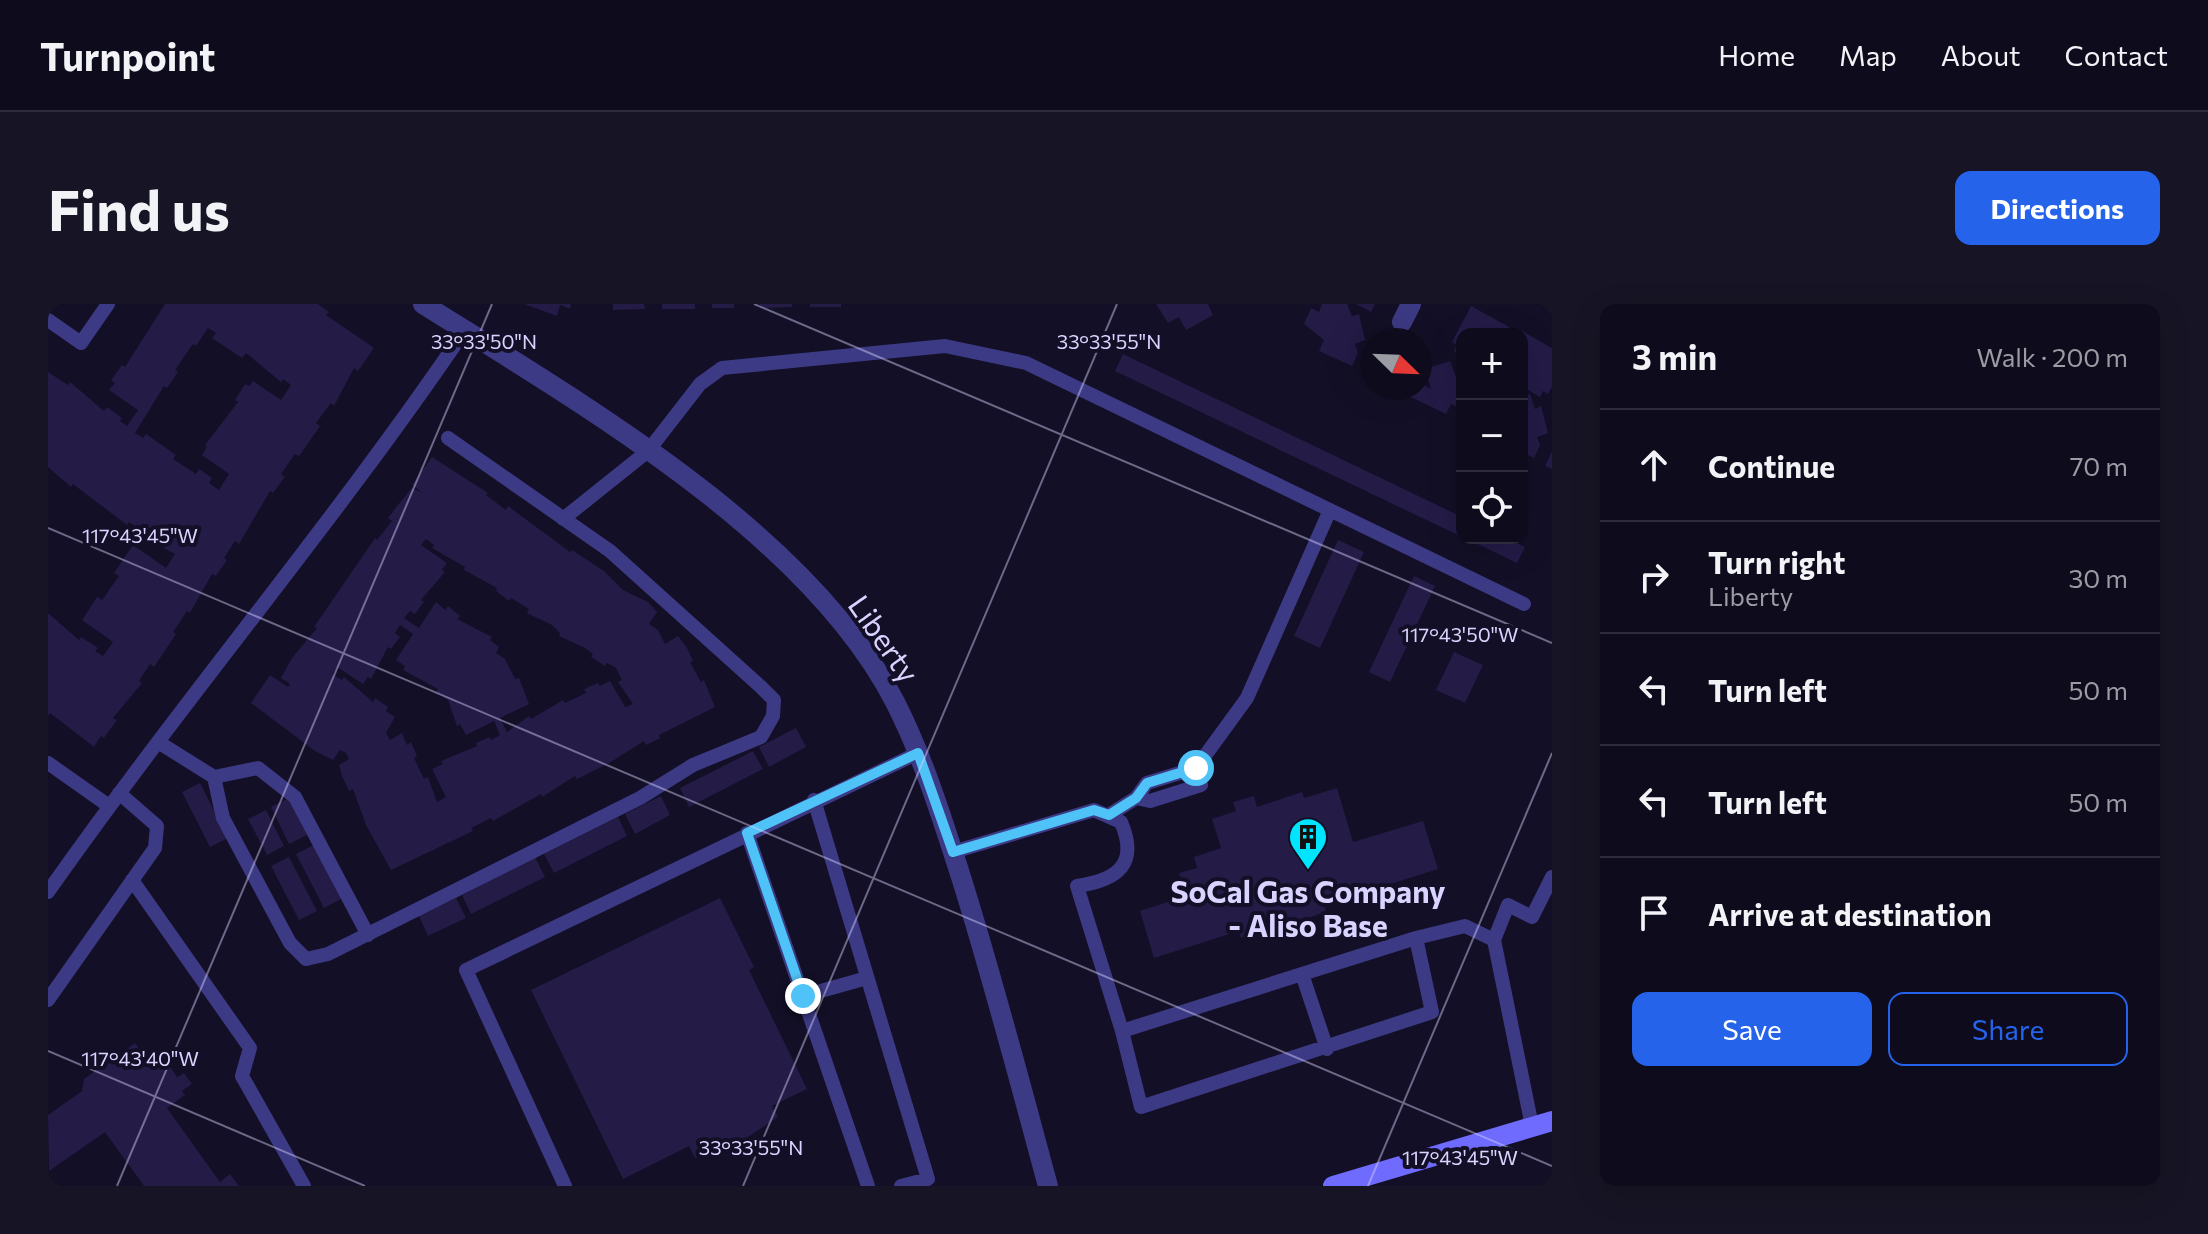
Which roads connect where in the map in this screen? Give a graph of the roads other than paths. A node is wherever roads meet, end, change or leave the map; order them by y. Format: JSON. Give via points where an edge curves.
{"nodes":[{"id":1,"x":108,"y":304,"type":"edge"},
{"id":2,"x":423,"y":304,"type":"edge"},
{"id":3,"x":48,"y":320,"type":"edge"},
{"id":4,"x":465,"y":330,"type":"junction"},
{"id":5,"x":448,"y":438,"type":"dead end"},
{"id":6,"x":648,"y":451,"type":"junction"},
{"id":7,"x":1330,"y":510,"type":"junction"},
{"id":8,"x":563,"y":519,"type":"junction"},
{"id":9,"x":1524,"y":604,"type":"dead end"},
{"id":10,"x":158,"y":742,"type":"junction"},
{"id":11,"x":918,"y":753,"type":"junction"},
{"id":12,"x":48,"y":763,"type":"edge"},
{"id":13,"x":1196,"y":768,"type":"junction"},
{"id":14,"x":214,"y":777,"type":"junction"},
{"id":15,"x":119,"y":793,"type":"junction"},
{"id":16,"x":1136,"y":798,"type":"junction"},
{"id":17,"x":814,"y":800,"type":"junction"},
{"id":18,"x":109,"y":806,"type":"junction"},
{"id":19,"x":1109,"y":815,"type":"junction"},
{"id":20,"x":747,"y":833,"type":"junction"},
{"id":21,"x":953,"y":852,"type":"junction"},
{"id":22,"x":1552,"y":877,"type":"edge"},
{"id":23,"x":132,"y":880,"type":"junction"},
{"id":24,"x":48,"y":892,"type":"edge"},
{"id":25,"x":368,"y":935,"type":"junction"},
{"id":26,"x":1416,"y":938,"type":"junction"},
{"id":27,"x":1494,"y":940,"type":"junction"},
{"id":28,"x":1302,"y":974,"type":"junction"},
{"id":29,"x":867,"y":978,"type":"junction"},
{"id":30,"x":803,"y":996,"type":"junction"},
{"id":31,"x":48,"y":1000,"type":"edge"},
{"id":32,"x":1122,"y":1031,"type":"junction"},
{"id":33,"x":1327,"y":1049,"type":"junction"},
{"id":34,"x":1542,"y":1123,"type":"edge"},
{"id":35,"x":304,"y":1186,"type":"edge"},
{"id":36,"x":565,"y":1186,"type":"edge"},
{"id":37,"x":868,"y":1186,"type":"edge"},
{"id":38,"x":901,"y":1186,"type":"edge"},
{"id":39,"x":1048,"y":1186,"type":"edge"},
{"id":40,"x":1333,"y":1186,"type":"edge"}],
"edges":[{"from":1,"to":3,"type":"lane","via":[[81,343]]},
{"from":2,"to":4,"type":"street","name":"Liberty"},
{"from":4,"to":6,"type":"street","name":"Liberty"},
{"from":4,"to":10,"type":"lane","via":[[402,423]]},
{"from":5,"to":8,"type":"lane"},
{"from":6,"to":7,"type":"lane","via":[[700,384],[722,368],[945,346],[1026,363]]},
{"from":6,"to":8,"type":"lane"},
{"from":6,"to":11,"type":"street","name":"Liberty","via":[[766,540],[841,621],[894,699]]},
{"from":7,"to":9,"type":"lane"},
{"from":7,"to":13,"type":"lane","via":[[1247,698]]},
{"from":8,"to":25,"type":"lane","via":[[610,551],[761,687],[774,700],[773,716],[761,737],[693,765],[640,798]]},
{"from":10,"to":14,"type":"lane"},
{"from":10,"to":15,"type":"lane"},
{"from":11,"to":17,"type":"lane"},
{"from":11,"to":21,"type":"street","name":"Liberty"},
{"from":12,"to":18,"type":"lane"},
{"from":13,"to":16,"type":"lane","via":[[1147,783]]},
{"from":13,"to":16,"type":"lane","via":[[1201,785],[1150,801]]},
{"from":14,"to":25,"type":"lane","via":[[258,768],[295,797]]},
{"from":14,"to":25,"type":"lane","via":[[223,818],[290,943],[306,959]]},
{"from":15,"to":18,"type":"lane"},
{"from":15,"to":23,"type":"lane","via":[[157,826],[155,848]]},
{"from":16,"to":19,"type":"lane"},
{"from":17,"to":20,"type":"lane"},
{"from":17,"to":29,"type":"lane"},
{"from":18,"to":24,"type":"lane"},
{"from":19,"to":21,"type":"lane","via":[[1094,810]]},
{"from":19,"to":32,"type":"lane","via":[[1121,822],[1129,840],[1126,862],[1114,876],[1077,886]]},
{"from":20,"to":30,"type":"lane"},
{"from":20,"to":36,"type":"lane","via":[[466,970]]},
{"from":21,"to":39,"type":"street","name":"Liberty"},
{"from":22,"to":27,"type":"lane","via":[[1532,917],[1508,905]]},
{"from":23,"to":31,"type":"lane"},
{"from":23,"to":35,"type":"lane","via":[[250,1048],[242,1076]]},
{"from":26,"to":27,"type":"lane","via":[[1465,926]]},
{"from":26,"to":28,"type":"lane"},
{"from":26,"to":33,"type":"lane","via":[[1432,1012]]},
{"from":27,"to":34,"type":"lane"},
{"from":28,"to":32,"type":"lane"},
{"from":28,"to":33,"type":"lane"},
{"from":29,"to":30,"type":"lane"},
{"from":29,"to":38,"type":"lane","via":[[928,1179]]},
{"from":30,"to":37,"type":"lane"},
{"from":32,"to":33,"type":"lane","via":[[1141,1107]]},
{"from":34,"to":40,"type":"main road"}]}
